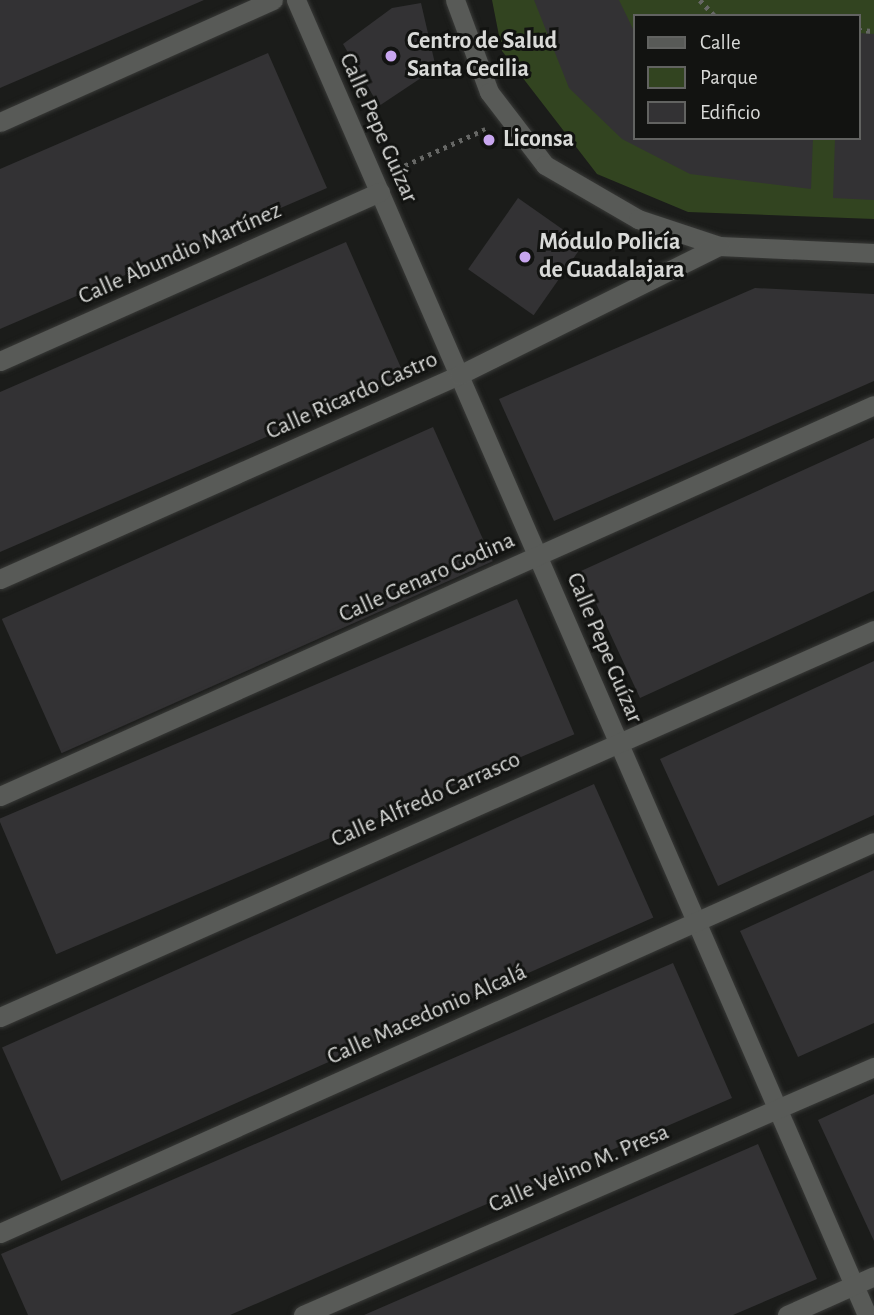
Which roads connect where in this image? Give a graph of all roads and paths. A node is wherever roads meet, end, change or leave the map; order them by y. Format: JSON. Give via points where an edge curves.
{"nodes":[{"id":1,"x":273,"y":0,"type":"edge"},
{"id":2,"x":296,"y":0,"type":"edge"},
{"id":3,"x":456,"y":0,"type":"edge"},
{"id":4,"x":700,"y":0,"type":"edge"},
{"id":5,"x":713,"y":14,"type":"edge"},
{"id":6,"x":505,"y":120,"type":"junction"},
{"id":7,"x":0,"y":122,"type":"edge"},
{"id":8,"x":377,"y":186,"type":"junction"},
{"id":9,"x":719,"y":246,"type":"junction"},
{"id":10,"x":874,"y":253,"type":"edge"},
{"id":11,"x":0,"y":362,"type":"edge"},
{"id":12,"x":459,"y":375,"type":"junction"},
{"id":13,"x":874,"y":405,"type":"edge"},
{"id":14,"x":538,"y":556,"type":"junction"},
{"id":15,"x":0,"y":579,"type":"edge"},
{"id":16,"x":874,"y":630,"type":"edge"},
{"id":17,"x":618,"y":741,"type":"junction"},
{"id":18,"x":0,"y":796,"type":"edge"},
{"id":19,"x":874,"y":842,"type":"edge"},
{"id":20,"x":696,"y":922,"type":"junction"},
{"id":21,"x":0,"y":1017,"type":"edge"},
{"id":22,"x":874,"y":1068,"type":"edge"},
{"id":23,"x":774,"y":1112,"type":"junction"},
{"id":24,"x":0,"y":1233,"type":"edge"},
{"id":25,"x":874,"y":1276,"type":"edge"},
{"id":26,"x":854,"y":1285,"type":"junction"},
{"id":27,"x":303,"y":1315,"type":"edge"},
{"id":28,"x":787,"y":1315,"type":"edge"},
{"id":29,"x":867,"y":1315,"type":"edge"}],
"edges":[{"from":1,"to":7,"type":"street"},
{"from":2,"to":8,"type":"street","name":"Calle Pepe Guízar"},
{"from":3,"to":6,"type":"street"},
{"from":4,"to":5,"type":"path"},
{"from":6,"to":8,"type":"path"},
{"from":6,"to":9,"type":"street","via":[[545,165],[638,219]]},
{"from":8,"to":11,"type":"street","name":"Calle Abundio Martínez"},
{"from":8,"to":12,"type":"street","name":"Calle Pepe Guízar"},
{"from":9,"to":10,"type":"street"},
{"from":9,"to":12,"type":"street","name":"Calle Ricardo Castro"},
{"from":12,"to":14,"type":"street","name":"Calle Pepe Guízar"},
{"from":12,"to":15,"type":"street","name":"Calle Ricardo Castro"},
{"from":13,"to":14,"type":"street","name":"Calle Genaro Godina"},
{"from":14,"to":17,"type":"street","name":"Calle Pepe Guízar"},
{"from":14,"to":18,"type":"street","name":"Calle Genaro Godina"},
{"from":16,"to":17,"type":"street","name":"Calle Alfredo Carrasco"},
{"from":17,"to":20,"type":"street","name":"Calle Pepe Guízar"},
{"from":17,"to":21,"type":"street","name":"Calle Alfredo Carrasco"},
{"from":19,"to":20,"type":"street","name":"Calle Macedonio Alcalá"},
{"from":20,"to":23,"type":"street","name":"Calle Pepe Guízar"},
{"from":20,"to":24,"type":"street","name":"Calle Macedonio Alcalá"},
{"from":22,"to":23,"type":"street","name":"Calle Velino M. Presa"},
{"from":23,"to":26,"type":"street","name":"Calle Pepe Guízar"},
{"from":23,"to":27,"type":"street","name":"Calle Velino M. Presa"},
{"from":25,"to":26,"type":"street"},
{"from":26,"to":28,"type":"street"},
{"from":26,"to":29,"type":"street","name":"Calle Pepe Guízar"}]}
